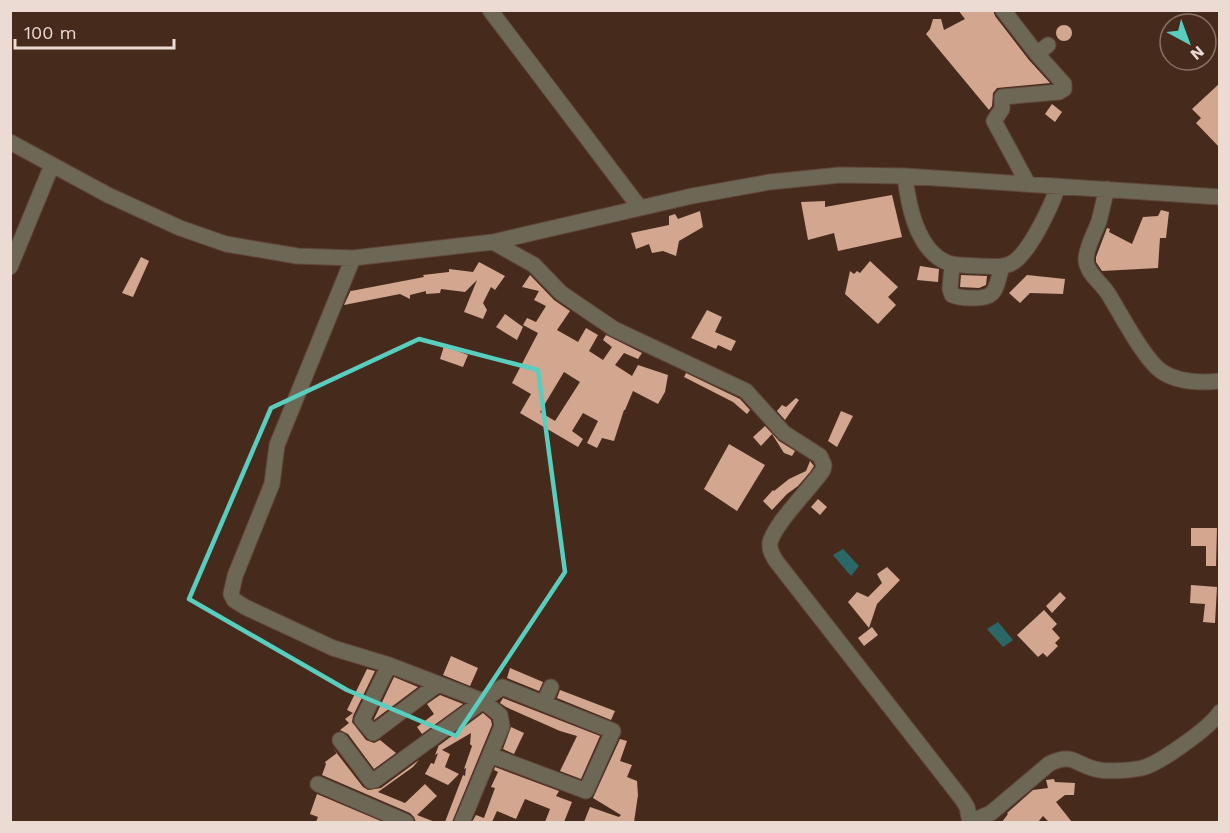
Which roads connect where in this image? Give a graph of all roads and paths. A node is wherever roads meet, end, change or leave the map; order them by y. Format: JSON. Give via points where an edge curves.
{"nodes":[{"id":1,"x":490,"y":10,"type":"edge"},
{"id":2,"x":1003,"y":10,"type":"edge"},
{"id":3,"x":10,"y":142,"type":"edge"},
{"id":4,"x":52,"y":165,"type":"junction"},
{"id":5,"x":905,"y":176,"type":"junction"},
{"id":6,"x":1028,"y":184,"type":"junction"},
{"id":7,"x":1058,"y":186,"type":"junction"},
{"id":8,"x":1107,"y":189,"type":"junction"},
{"id":9,"x":1220,"y":198,"type":"edge"},
{"id":10,"x":640,"y":208,"type":"junction"},
{"id":11,"x":493,"y":242,"type":"junction"},
{"id":12,"x":353,"y":258,"type":"junction"},
{"id":13,"x":952,"y":264,"type":"junction"},
{"id":14,"x":10,"y":267,"type":"edge"},
{"id":15,"x":1002,"y":267,"type":"junction"},
{"id":16,"x":1220,"y":381,"type":"edge"},
{"id":17,"x":389,"y":665,"type":"junction"},
{"id":18,"x":438,"y":684,"type":"junction"},
{"id":19,"x":551,"y":687,"type":"dead end"},
{"id":20,"x":483,"y":701,"type":"junction"},
{"id":21,"x":544,"y":703,"type":"junction"},
{"id":22,"x":1220,"y":712,"type":"edge"},
{"id":23,"x":340,"y":740,"type":"dead end"},
{"id":24,"x":490,"y":755,"type":"junction"},
{"id":25,"x":318,"y":784,"type":"dead end"},
{"id":26,"x":374,"y":816,"type":"edge"},
{"id":27,"x":406,"y":822,"type":"edge"},
{"id":28,"x":462,"y":822,"type":"edge"},
{"id":29,"x":970,"y":822,"type":"edge"}],
"edges":[{"from":1,"to":10,"type":"street"},
{"from":2,"to":6,"type":"street","via":[[1043,49],[1064,84],[1059,93],[1002,97],[1002,109],[994,121]]},
{"from":3,"to":4,"type":"street"},
{"from":4,"to":12,"type":"street","via":[[108,195],[226,244],[297,256]]},
{"from":4,"to":14,"type":"street"},
{"from":5,"to":6,"type":"street"},
{"from":5,"to":10,"type":"street","via":[[840,175],[770,182]]},
{"from":5,"to":13,"type":"street","via":[[907,199],[920,233],[933,253]]},
{"from":6,"to":7,"type":"street"},
{"from":7,"to":8,"type":"street"},
{"from":7,"to":15,"type":"street","via":[[1046,217],[1022,254]]},
{"from":8,"to":9,"type":"street"},
{"from":8,"to":16,"type":"street","via":[[1087,252],[1087,266],[1161,371],[1199,383]]},
{"from":10,"to":11,"type":"street"},
{"from":11,"to":12,"type":"street"},
{"from":11,"to":29,"type":"street","via":[[534,265],[561,293],[614,329],[746,391],[784,433],[820,456],[823,470],[775,531],[770,552],[962,799]]},
{"from":12,"to":17,"type":"street","via":[[278,445],[272,484],[231,594],[245,608],[333,648]]},
{"from":13,"to":15,"type":"street"},
{"from":13,"to":15,"type":"street","via":[[950,290],[957,298],[990,297]]},
{"from":17,"to":18,"type":"street"},
{"from":17,"to":18,"type":"street","via":[[362,720],[373,733]]},
{"from":18,"to":20,"type":"street"},
{"from":19,"to":21,"type":"street"},
{"from":20,"to":21,"type":"street","via":[[502,687],[527,701]]},
{"from":20,"to":23,"type":"street","via":[[375,780],[371,781]]},
{"from":20,"to":24,"type":"street","via":[[500,715],[502,723]]},
{"from":21,"to":24,"type":"street","via":[[613,731],[586,792]]},
{"from":22,"to":29,"type":"street","via":[[1211,723],[1157,762],[1141,769],[1100,770],[1072,758],[1058,759],[992,813]]},
{"from":24,"to":28,"type":"street"},
{"from":25,"to":26,"type":"street"},
{"from":26,"to":27,"type":"street"}]}
